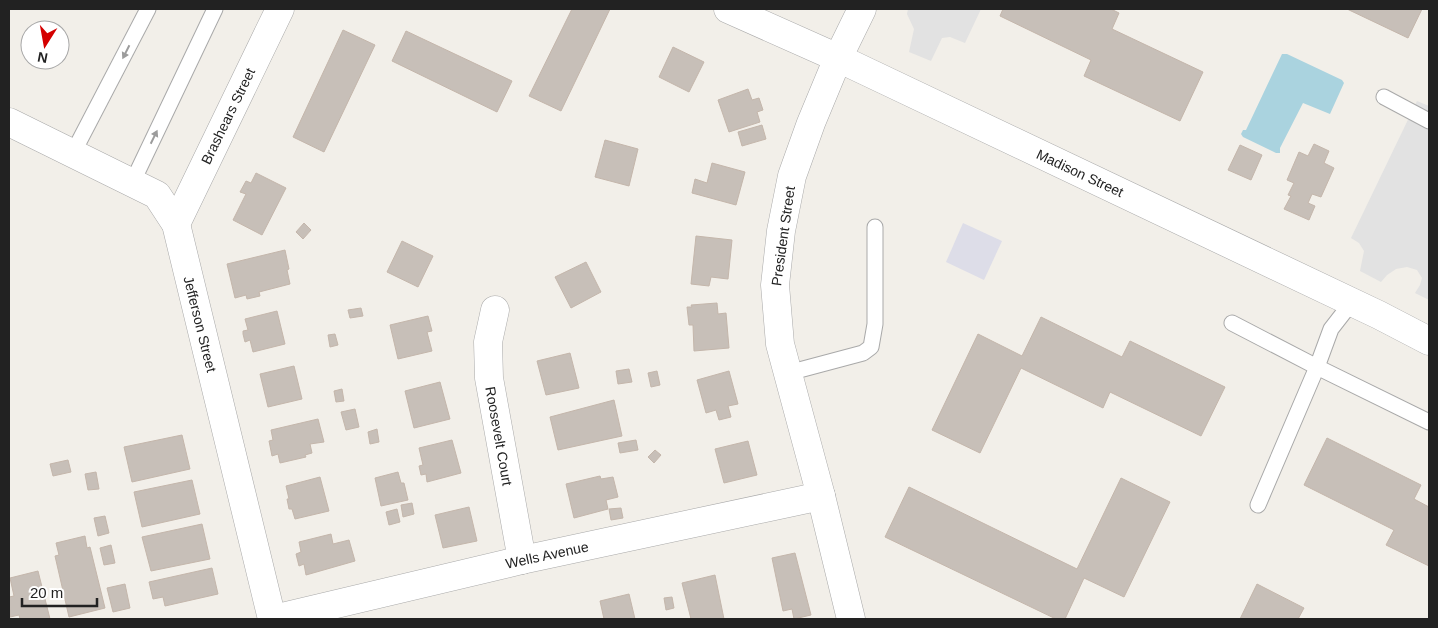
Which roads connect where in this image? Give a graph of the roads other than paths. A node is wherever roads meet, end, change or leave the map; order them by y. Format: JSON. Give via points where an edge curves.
{"nodes":[{"id":1,"x":148,"y":9,"type":"edge"},
{"id":2,"x":215,"y":9,"type":"edge"},
{"id":3,"x":280,"y":9,"type":"edge"},
{"id":4,"x":728,"y":9,"type":"edge"},
{"id":5,"x":862,"y":9,"type":"edge"},
{"id":6,"x":838,"y":58,"type":"junction"},
{"id":7,"x":1384,"y":97,"type":"dead end"},
{"id":8,"x":1429,"y":121,"type":"edge"},
{"id":9,"x":9,"y":122,"type":"edge"},
{"id":10,"x":73,"y":153,"type":"junction"},
{"id":11,"x":133,"y":181,"type":"junction"},
{"id":12,"x":176,"y":224,"type":"junction"},
{"id":13,"x":875,"y":227,"type":"dead end"},
{"id":14,"x":1352,"y":302,"type":"junction"},
{"id":15,"x":495,"y":310,"type":"dead end"},
{"id":16,"x":1232,"y":323,"type":"dead end"},
{"id":17,"x":1429,"y":341,"type":"edge"},
{"id":18,"x":1317,"y":367,"type":"junction"},
{"id":19,"x":788,"y":373,"type":"junction"},
{"id":20,"x":1429,"y":422,"type":"edge"},
{"id":21,"x":821,"y":496,"type":"junction"},
{"id":22,"x":1258,"y":505,"type":"dead end"},
{"id":23,"x":522,"y":560,"type":"junction"},
{"id":24,"x":272,"y":619,"type":"edge"},
{"id":25,"x":850,"y":619,"type":"edge"}],
"edges":[{"from":1,"to":10,"type":"lane","one_way":true},
{"from":11,"to":2,"type":"lane","one_way":true},
{"from":3,"to":12,"type":"street","name":"Brashears Street"},
{"from":4,"to":6,"type":"street","name":"Madison Street"},
{"from":5,"to":6,"type":"street","name":"President Street"},
{"from":6,"to":14,"type":"street","name":"Madison Street"},
{"from":6,"to":19,"type":"street","name":"President Street","via":[[792,176],[781,231],[775,285],[780,344]]},
{"from":7,"to":8,"type":"lane"},
{"from":9,"to":10,"type":"street","name":"Jefferson Street"},
{"from":10,"to":11,"type":"street","name":"Jefferson Street"},
{"from":11,"to":12,"type":"street","name":"Jefferson Street","via":[[158,194]]},
{"from":12,"to":24,"type":"street","name":"Jefferson Street"},
{"from":13,"to":19,"type":"lane","via":[[875,324],[871,347],[863,353]]},
{"from":14,"to":17,"type":"street","name":"Madison Street"},
{"from":14,"to":18,"type":"lane","via":[[1331,329]]},
{"from":15,"to":23,"type":"street","name":"Roosevelt Court","via":[[488,342],[489,378]]},
{"from":16,"to":18,"type":"lane"},
{"from":18,"to":20,"type":"lane"},
{"from":18,"to":22,"type":"lane"},
{"from":19,"to":21,"type":"street","name":"President Street"},
{"from":21,"to":23,"type":"street","name":"Wells Avenue"},
{"from":21,"to":25,"type":"street","name":"President Street"},
{"from":23,"to":24,"type":"street","name":"Wells Avenue"}]}
